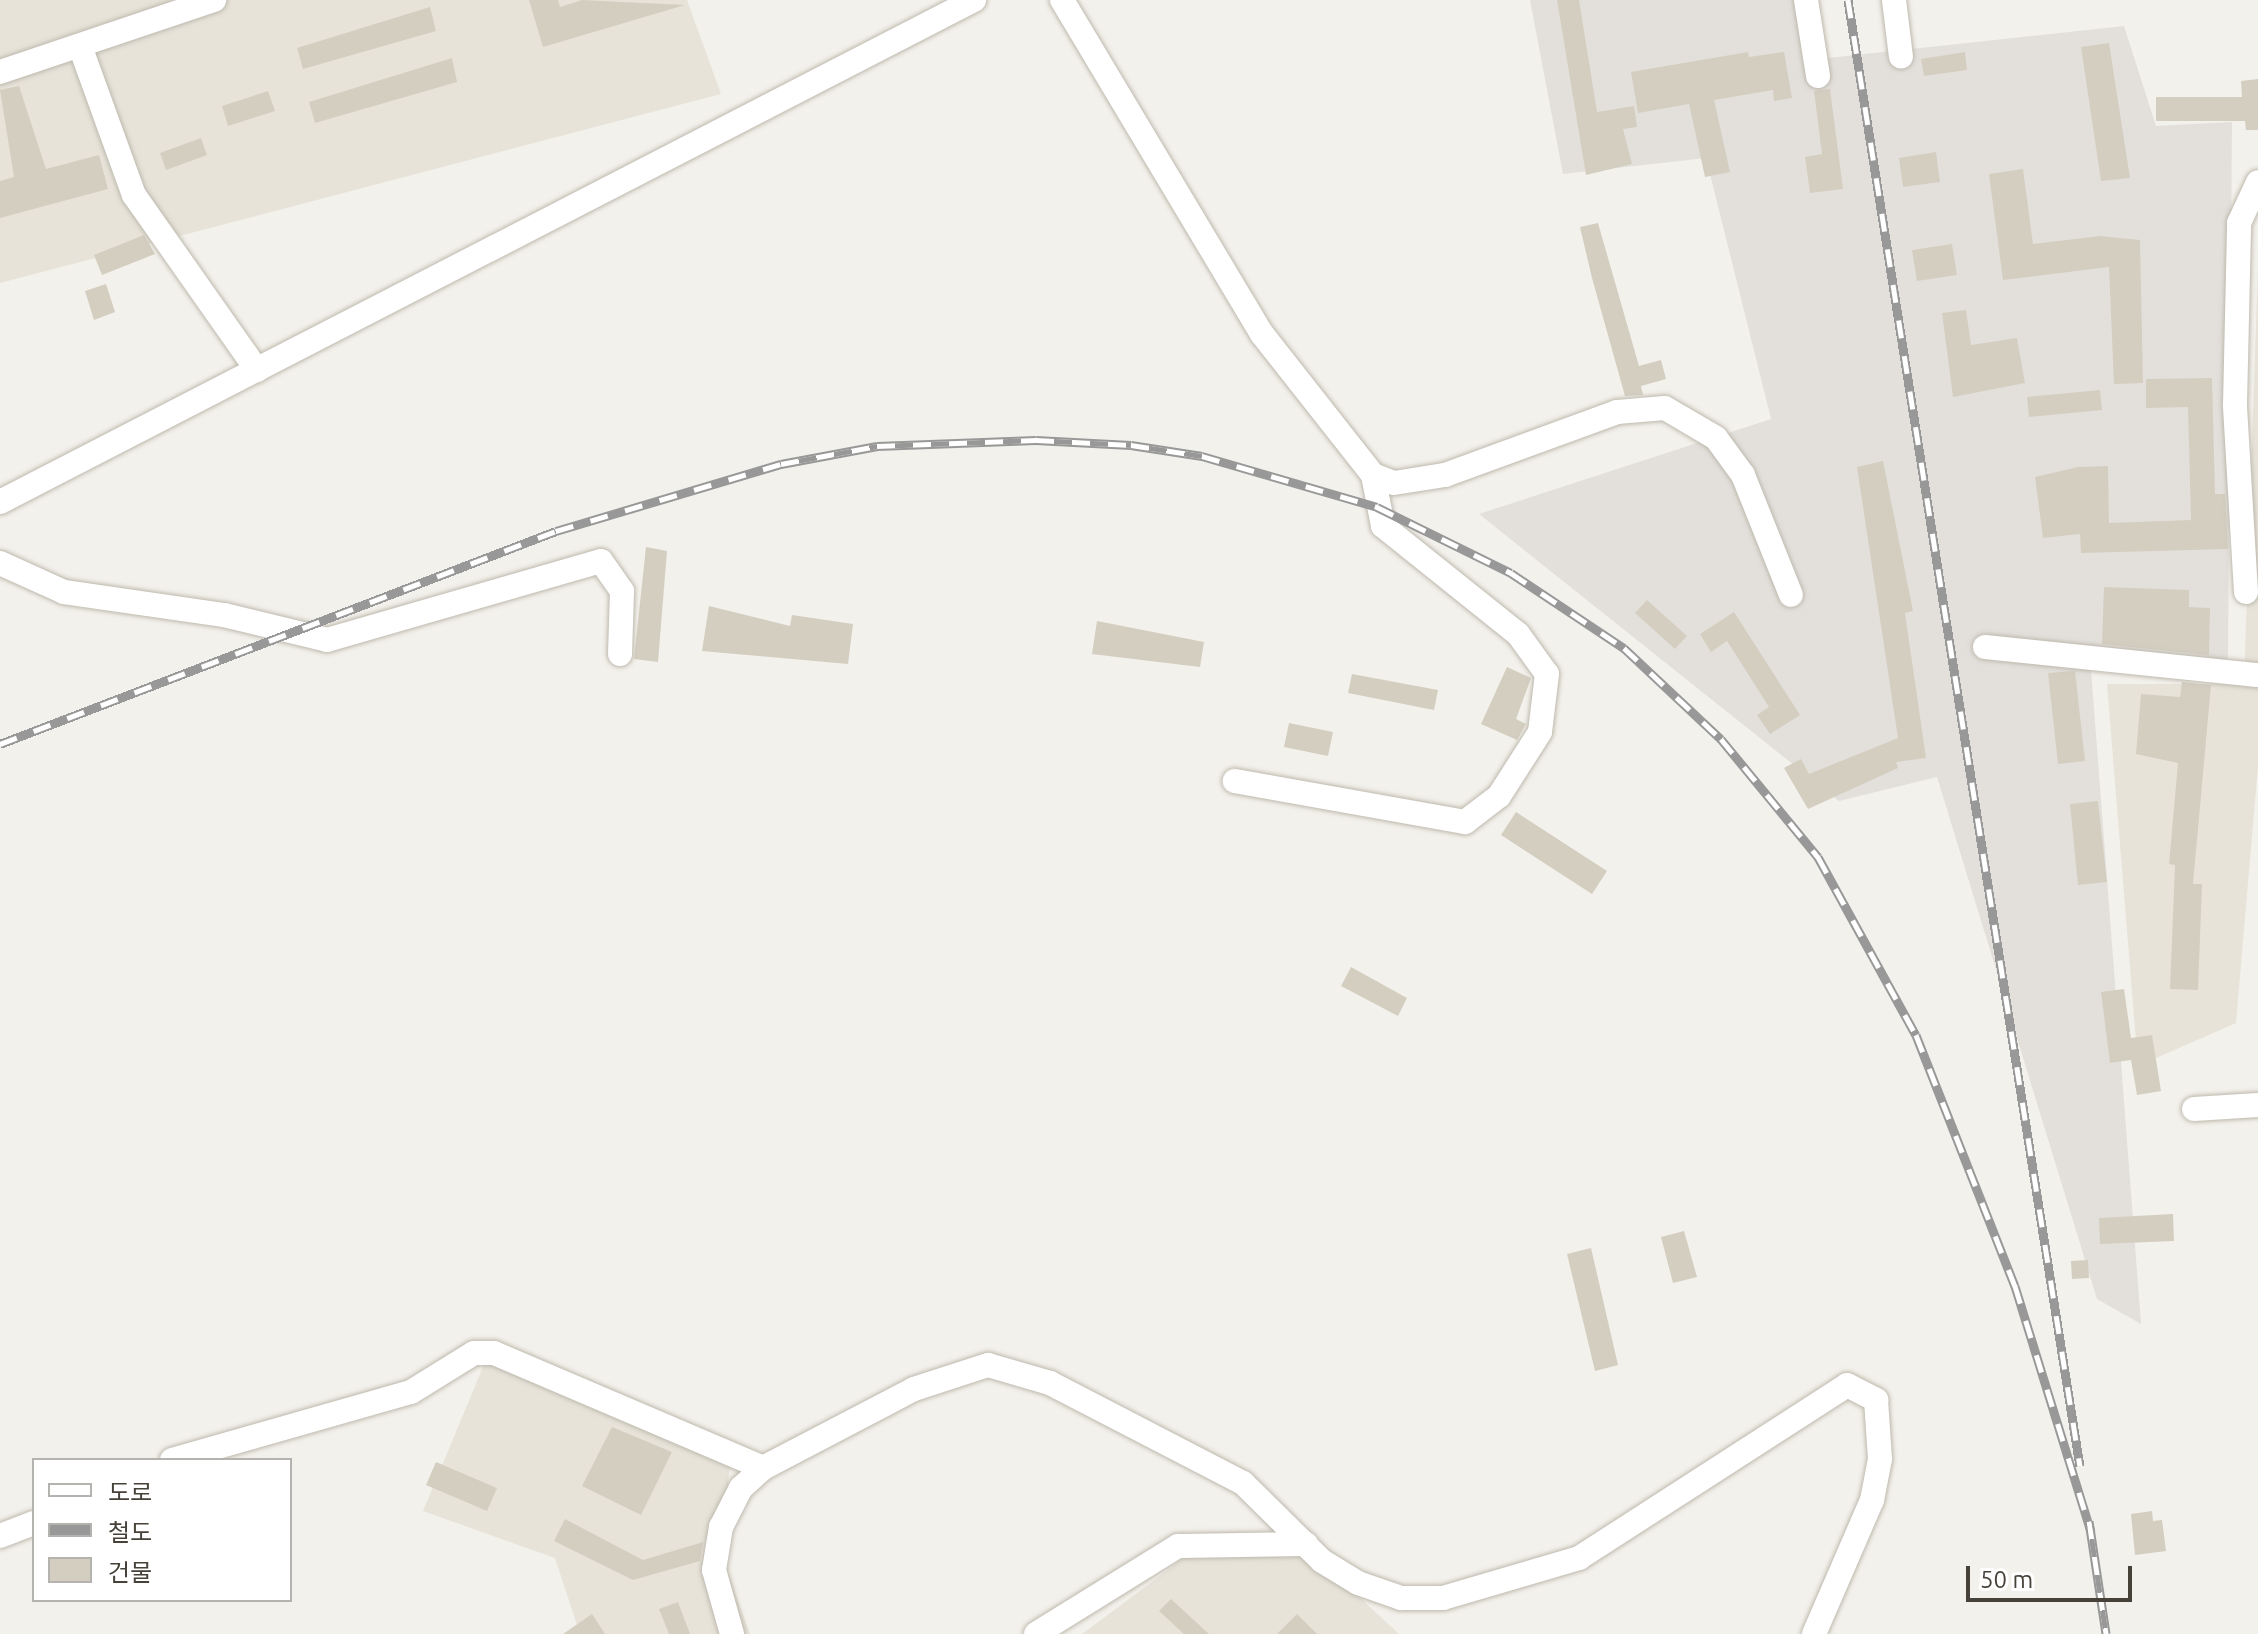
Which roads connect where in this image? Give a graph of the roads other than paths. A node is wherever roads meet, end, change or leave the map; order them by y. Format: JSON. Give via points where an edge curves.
{"nodes":[{"id":1,"x":214,"y":0,"type":"edge"},
{"id":2,"x":974,"y":0,"type":"edge"},
{"id":3,"x":1062,"y":0,"type":"edge"},
{"id":4,"x":1806,"y":0,"type":"edge"},
{"id":5,"x":1894,"y":0,"type":"edge"},
{"id":6,"x":80,"y":46,"type":"junction"},
{"id":7,"x":1901,"y":57,"type":"dead end"},
{"id":8,"x":0,"y":72,"type":"edge"},
{"id":9,"x":1818,"y":76,"type":"dead end"},
{"id":10,"x":2258,"y":182,"type":"edge"},
{"id":11,"x":257,"y":370,"type":"junction"},
{"id":12,"x":1373,"y":475,"type":"junction"},
{"id":13,"x":0,"y":502,"type":"edge"},
{"id":14,"x":0,"y":563,"type":"edge"},
{"id":15,"x":2246,"y":592,"type":"dead end"},
{"id":16,"x":1791,"y":595,"type":"dead end"},
{"id":17,"x":1985,"y":647,"type":"dead end"},
{"id":18,"x":620,"y":654,"type":"dead end"},
{"id":19,"x":2258,"y":675,"type":"edge"},
{"id":20,"x":1235,"y":781,"type":"dead end"},
{"id":21,"x":2258,"y":1105,"type":"edge"},
{"id":22,"x":2194,"y":1109,"type":"dead end"},
{"id":23,"x":179,"y":1458,"type":"edge"},
{"id":24,"x":763,"y":1468,"type":"junction"},
{"id":25,"x":32,"y":1524,"type":"edge"},
{"id":26,"x":0,"y":1536,"type":"edge"},
{"id":27,"x":1306,"y":1544,"type":"junction"},
{"id":28,"x":732,"y":1634,"type":"edge"},
{"id":29,"x":1036,"y":1634,"type":"edge"},
{"id":30,"x":1814,"y":1634,"type":"edge"}],
"edges":[{"from":1,"to":6,"type":"street"},
{"from":2,"to":11,"type":"street"},
{"from":3,"to":12,"type":"street","via":[[1262,334]]},
{"from":4,"to":9,"type":"street"},
{"from":5,"to":7,"type":"street"},
{"from":6,"to":8,"type":"street"},
{"from":6,"to":11,"type":"street","via":[[134,195]]},
{"from":10,"to":15,"type":"street","via":[[2239,223],[2235,405]]},
{"from":11,"to":13,"type":"street"},
{"from":12,"to":16,"type":"street","via":[[1394,483],[1445,475],[1617,412],[1665,408],[1716,438],[1743,475]]},
{"from":12,"to":20,"type":"street","via":[[1383,526],[1538,654],[1547,674],[1540,732],[1499,796],[1465,822]]},
{"from":14,"to":18,"type":"street","via":[[64,592],[224,615],[327,640],[601,561],[622,591]]},
{"from":17,"to":19,"type":"street"},
{"from":21,"to":22,"type":"street"},
{"from":23,"to":24,"type":"street","via":[[411,1392],[450,1364],[484,1353]]},
{"from":24,"to":27,"type":"street","via":[[914,1389],[988,1365],[1050,1383],[1243,1483]]},
{"from":24,"to":28,"type":"street","via":[[741,1488],[721,1527],[714,1570]]},
{"from":25,"to":26,"type":"street"},
{"from":27,"to":29,"type":"street","via":[[1178,1546]]},
{"from":27,"to":30,"type":"street","via":[[1358,1583],[1401,1598],[1508,1585],[1617,1538],[1847,1385],[1876,1400],[1880,1459],[1872,1500]]}]}
